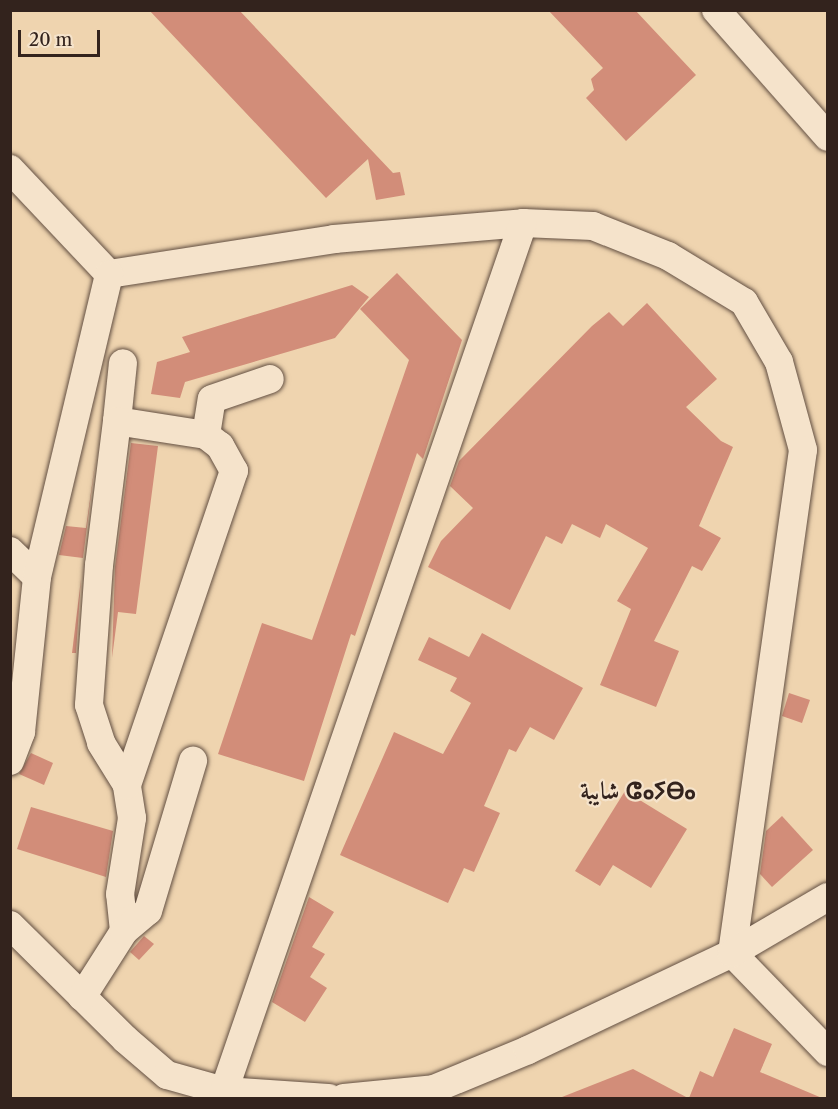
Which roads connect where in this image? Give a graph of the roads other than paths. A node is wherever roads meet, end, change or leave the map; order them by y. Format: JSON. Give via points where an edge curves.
{"nodes":[{"id":1,"x":716,"y":10,"type":"edge"},
{"id":2,"x":828,"y":137,"type":"edge"},
{"id":3,"x":10,"y":170,"type":"edge"},
{"id":4,"x":523,"y":224,"type":"junction"},
{"id":5,"x":109,"y":274,"type":"junction"},
{"id":6,"x":123,"y":363,"type":"dead end"},
{"id":7,"x":270,"y":379,"type":"dead end"},
{"id":8,"x":117,"y":421,"type":"junction"},
{"id":9,"x":206,"y":435,"type":"junction"},
{"id":10,"x":10,"y":551,"type":"edge"},
{"id":11,"x":37,"y":578,"type":"junction"},
{"id":12,"x":20,"y":641,"type":"edge"},
{"id":13,"x":10,"y":761,"type":"edge"},
{"id":14,"x":193,"y":761,"type":"dead end"},
{"id":15,"x":127,"y":785,"type":"junction"},
{"id":16,"x":828,"y":897,"type":"edge"},
{"id":17,"x":10,"y":925,"type":"edge"},
{"id":18,"x":124,"y":931,"type":"junction"},
{"id":19,"x":732,"y":953,"type":"junction"},
{"id":20,"x":82,"y":997,"type":"junction"},
{"id":21,"x":828,"y":1052,"type":"edge"},
{"id":22,"x":224,"y":1091,"type":"junction"},
{"id":23,"x":432,"y":1094,"type":"edge"},
{"id":24,"x":330,"y":1098,"type":"edge"},
{"id":25,"x":344,"y":1098,"type":"edge"}],
"edges":[{"from":1,"to":2,"type":"street"},
{"from":3,"to":5,"type":"street"},
{"from":4,"to":5,"type":"street","via":[[334,239]]},
{"from":4,"to":19,"type":"street","via":[[593,226],[668,256],[744,302],[779,362],[803,450]]},
{"from":4,"to":22,"type":"street"},
{"from":5,"to":11,"type":"street"},
{"from":6,"to":8,"type":"street"},
{"from":7,"to":9,"type":"street","via":[[212,399]]},
{"from":8,"to":9,"type":"street"},
{"from":8,"to":15,"type":"street","via":[[99,565],[89,705],[101,743]]},
{"from":9,"to":15,"type":"street","via":[[220,446],[234,471]]},
{"from":10,"to":11,"type":"street"},
{"from":11,"to":12,"type":"street"},
{"from":12,"to":13,"type":"street","via":[[21,732]]},
{"from":14,"to":18,"type":"street","via":[[148,911]]},
{"from":15,"to":18,"type":"street","via":[[132,818],[120,894]]},
{"from":16,"to":19,"type":"street"},
{"from":17,"to":20,"type":"street"},
{"from":18,"to":20,"type":"street"},
{"from":19,"to":21,"type":"street"},
{"from":19,"to":23,"type":"street"},
{"from":20,"to":22,"type":"street","via":[[167,1075]]},
{"from":22,"to":24,"type":"street"},
{"from":23,"to":25,"type":"street"}]}
